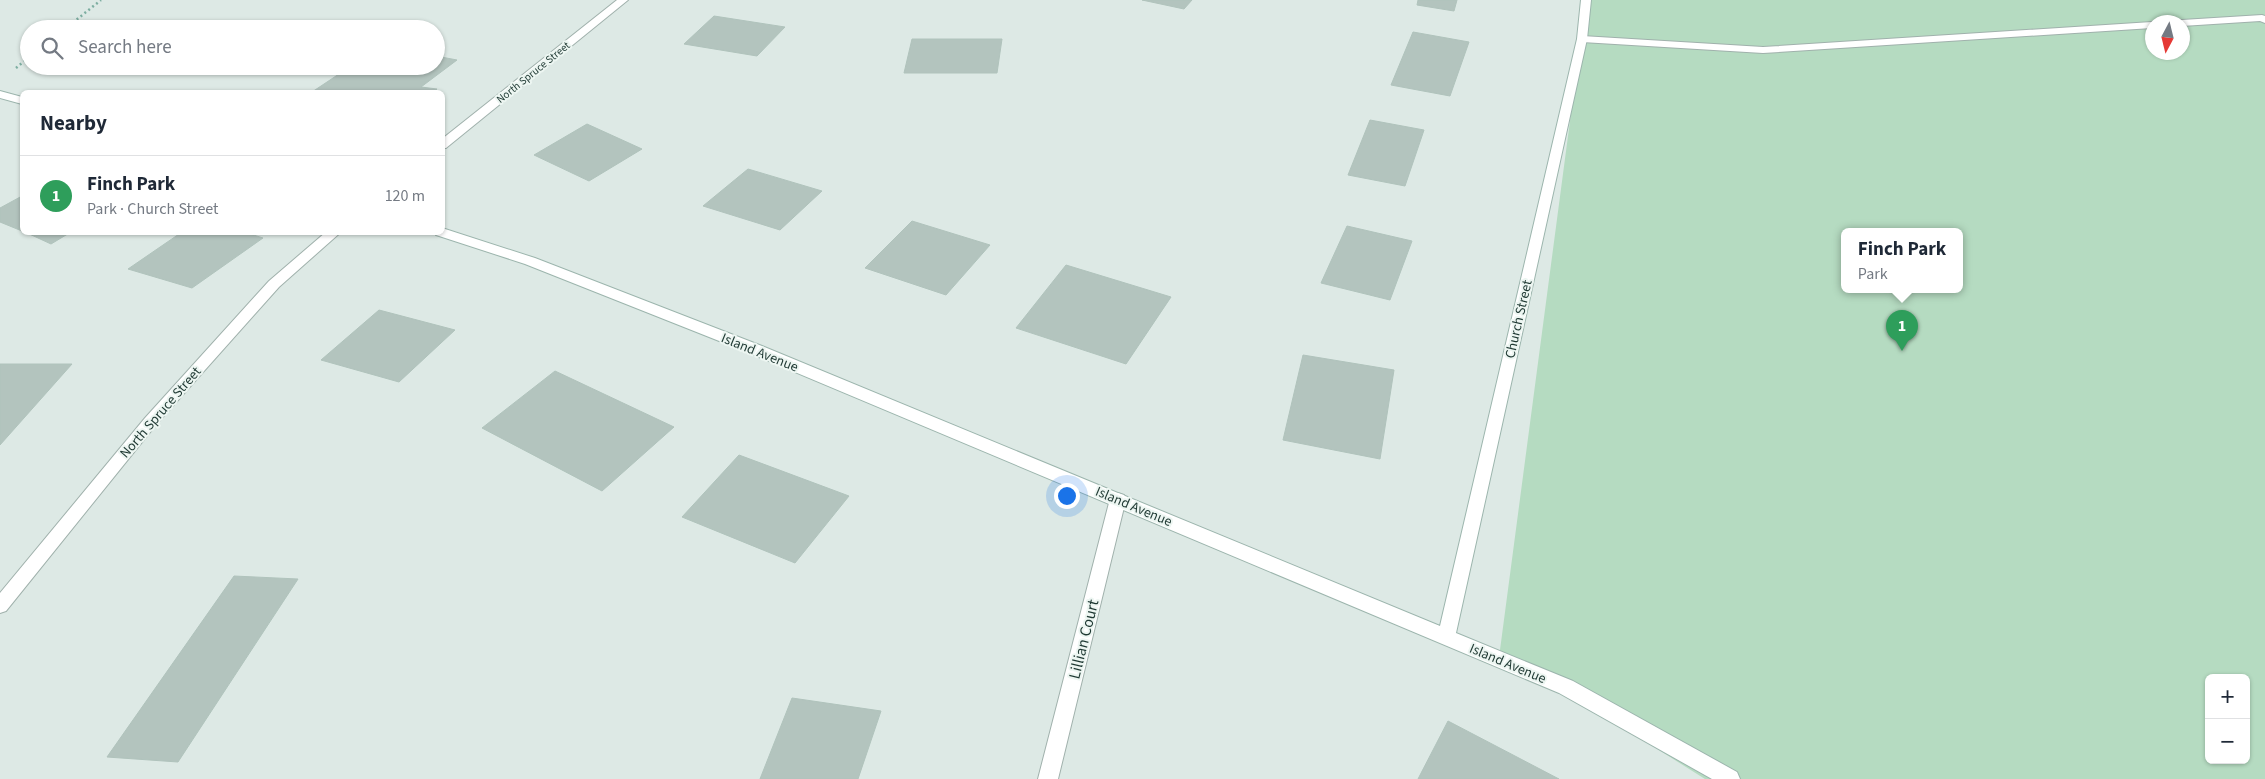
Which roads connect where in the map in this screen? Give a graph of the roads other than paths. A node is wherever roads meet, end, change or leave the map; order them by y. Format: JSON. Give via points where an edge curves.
{"nodes":[{"id":1,"x":623,"y":0,"type":"edge"},
{"id":2,"x":1586,"y":0,"type":"edge"},
{"id":3,"x":2265,"y":20,"type":"edge"},
{"id":4,"x":2190,"y":22,"type":"edge"},
{"id":5,"x":2145,"y":25,"type":"edge"},
{"id":6,"x":1582,"y":39,"type":"junction"},
{"id":7,"x":0,"y":94,"type":"edge"},
{"id":8,"x":20,"y":100,"type":"edge"},
{"id":9,"x":445,"y":143,"type":"edge"},
{"id":10,"x":445,"y":233,"type":"edge"},
{"id":11,"x":331,"y":235,"type":"edge"},
{"id":12,"x":1118,"y":499,"type":"junction"},
{"id":13,"x":0,"y":606,"type":"edge"},
{"id":14,"x":1446,"y":637,"type":"junction"},
{"id":15,"x":1048,"y":779,"type":"edge"},
{"id":16,"x":1730,"y":779,"type":"edge"}],
"edges":[{"from":1,"to":9,"type":"street","name":"North Spruce Street"},
{"from":2,"to":6,"type":"street","name":"Church Street"},
{"from":3,"to":4,"type":"street"},
{"from":5,"to":6,"type":"street","via":[[1763,50]]},
{"from":6,"to":14,"type":"street","name":"Church Street"},
{"from":7,"to":8,"type":"street"},
{"from":10,"to":12,"type":"street","name":"Island Avenue","via":[[530,260]]},
{"from":11,"to":13,"type":"street","name":"North Spruce Street","via":[[274,284],[150,422]]},
{"from":12,"to":14,"type":"street","name":"Island Avenue"},
{"from":12,"to":15,"type":"street","name":"Lillian Court"},
{"from":14,"to":16,"type":"street","name":"Island Avenue","via":[[1566,687]]}]}
